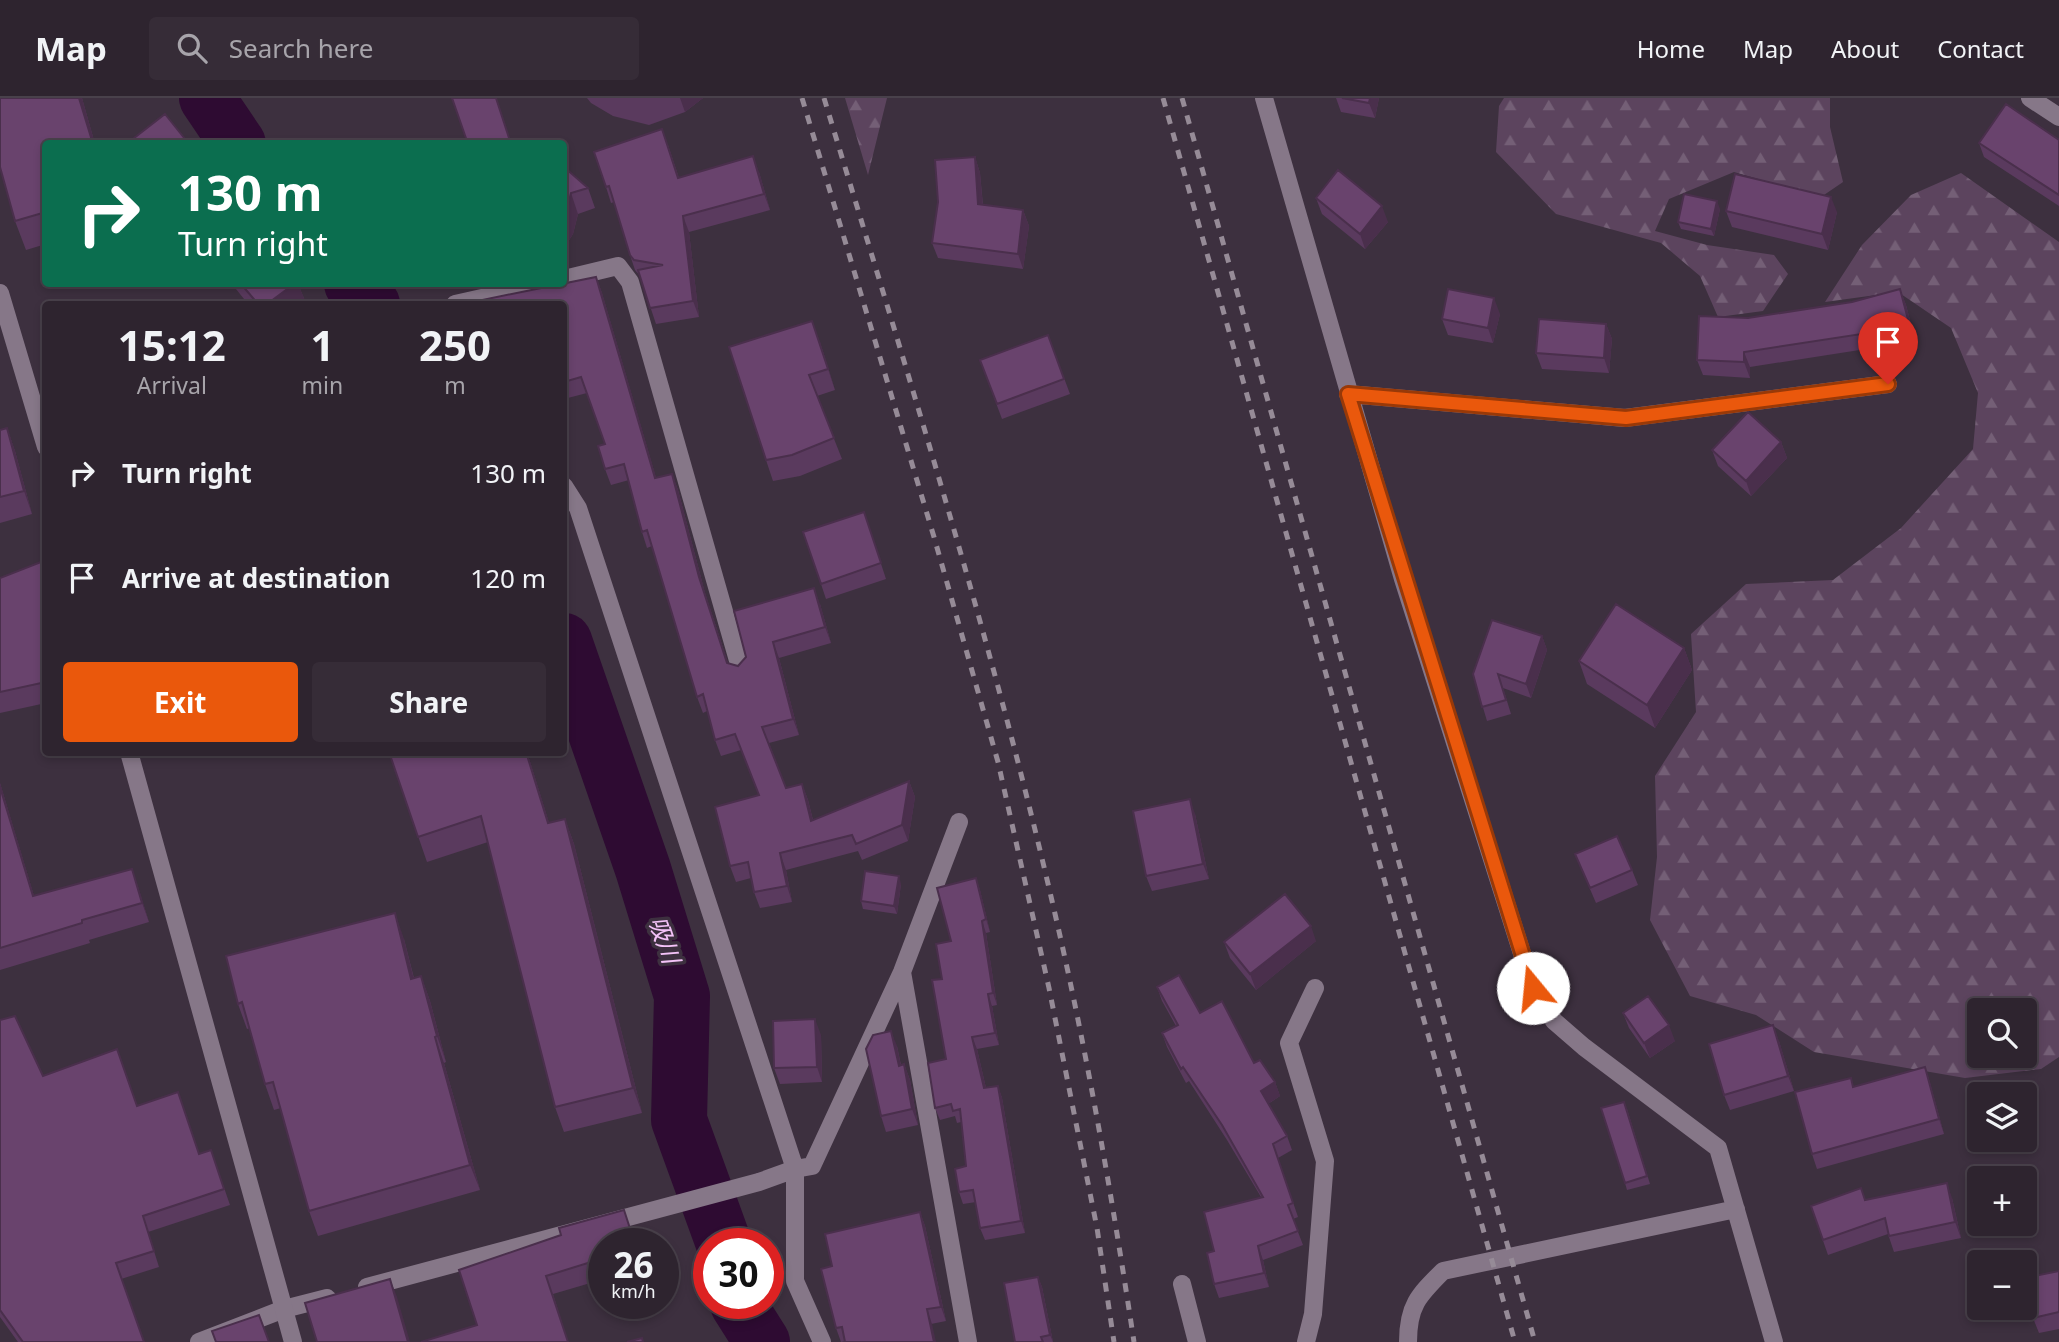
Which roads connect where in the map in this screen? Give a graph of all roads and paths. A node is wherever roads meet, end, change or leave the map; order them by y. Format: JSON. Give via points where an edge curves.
{"nodes":[{"id":1,"x":1264,"y":98,"type":"edge"},
{"id":2,"x":2030,"y":98,"type":"edge"},
{"id":3,"x":2059,"y":117,"type":"edge"},
{"id":4,"x":567,"y":278,"type":"edge"},
{"id":5,"x":531,"y":287,"type":"edge"},
{"id":6,"x":0,"y":293,"type":"edge"},
{"id":7,"x":468,"y":301,"type":"edge"},
{"id":8,"x":1888,"y":384,"type":"dead end"},
{"id":9,"x":1348,"y":394,"type":"junction"},
{"id":10,"x":41,"y":414,"type":"edge"},
{"id":11,"x":567,"y":491,"type":"edge"},
{"id":12,"x":741,"y":671,"type":"edge"},
{"id":13,"x":130,"y":756,"type":"edge"},
{"id":14,"x":958,"y":822,"type":"dead end"},
{"id":15,"x":902,"y":972,"type":"junction"},
{"id":16,"x":1315,"y":988,"type":"dead end"},
{"id":17,"x":795,"y":1169,"type":"junction"},
{"id":18,"x":1736,"y":1209,"type":"junction"},
{"id":19,"x":1182,"y":1284,"type":"dead end"},
{"id":20,"x":284,"y":1309,"type":"junction"},
{"id":21,"x":199,"y":1342,"type":"edge"},
{"id":22,"x":293,"y":1342,"type":"edge"},
{"id":23,"x":822,"y":1342,"type":"edge"},
{"id":24,"x":968,"y":1342,"type":"edge"},
{"id":25,"x":1197,"y":1342,"type":"edge"},
{"id":26,"x":1306,"y":1342,"type":"edge"},
{"id":27,"x":1408,"y":1342,"type":"edge"},
{"id":28,"x":1774,"y":1342,"type":"edge"}],
"edges":[{"from":1,"to":9,"type":"street"},
{"from":2,"to":3,"type":"street"},
{"from":4,"to":12,"type":"street","via":[[618,266],[630,282]]},
{"from":5,"to":7,"type":"street"},
{"from":6,"to":10,"type":"street"},
{"from":8,"to":9,"type":"street","via":[[1626,418]]},
{"from":9,"to":18,"type":"street","via":[[1533,988],[1554,1021],[1584,1047],[1718,1148]]},
{"from":11,"to":17,"type":"street","via":[[578,508]]},
{"from":13,"to":20,"type":"street"},
{"from":14,"to":15,"type":"street"},
{"from":15,"to":17,"type":"street","via":[[812,1166]]},
{"from":15,"to":24,"type":"street"},
{"from":16,"to":26,"type":"street","via":[[1289,1043],[1325,1161],[1313,1314]]},
{"from":17,"to":20,"type":"street"},
{"from":17,"to":23,"type":"street","via":[[795,1281]]},
{"from":18,"to":27,"type":"street","via":[[1443,1271],[1420,1294],[1408,1316]]},
{"from":18,"to":28,"type":"street"},
{"from":19,"to":25,"type":"street"},
{"from":20,"to":21,"type":"street"},
{"from":20,"to":22,"type":"street"}]}
